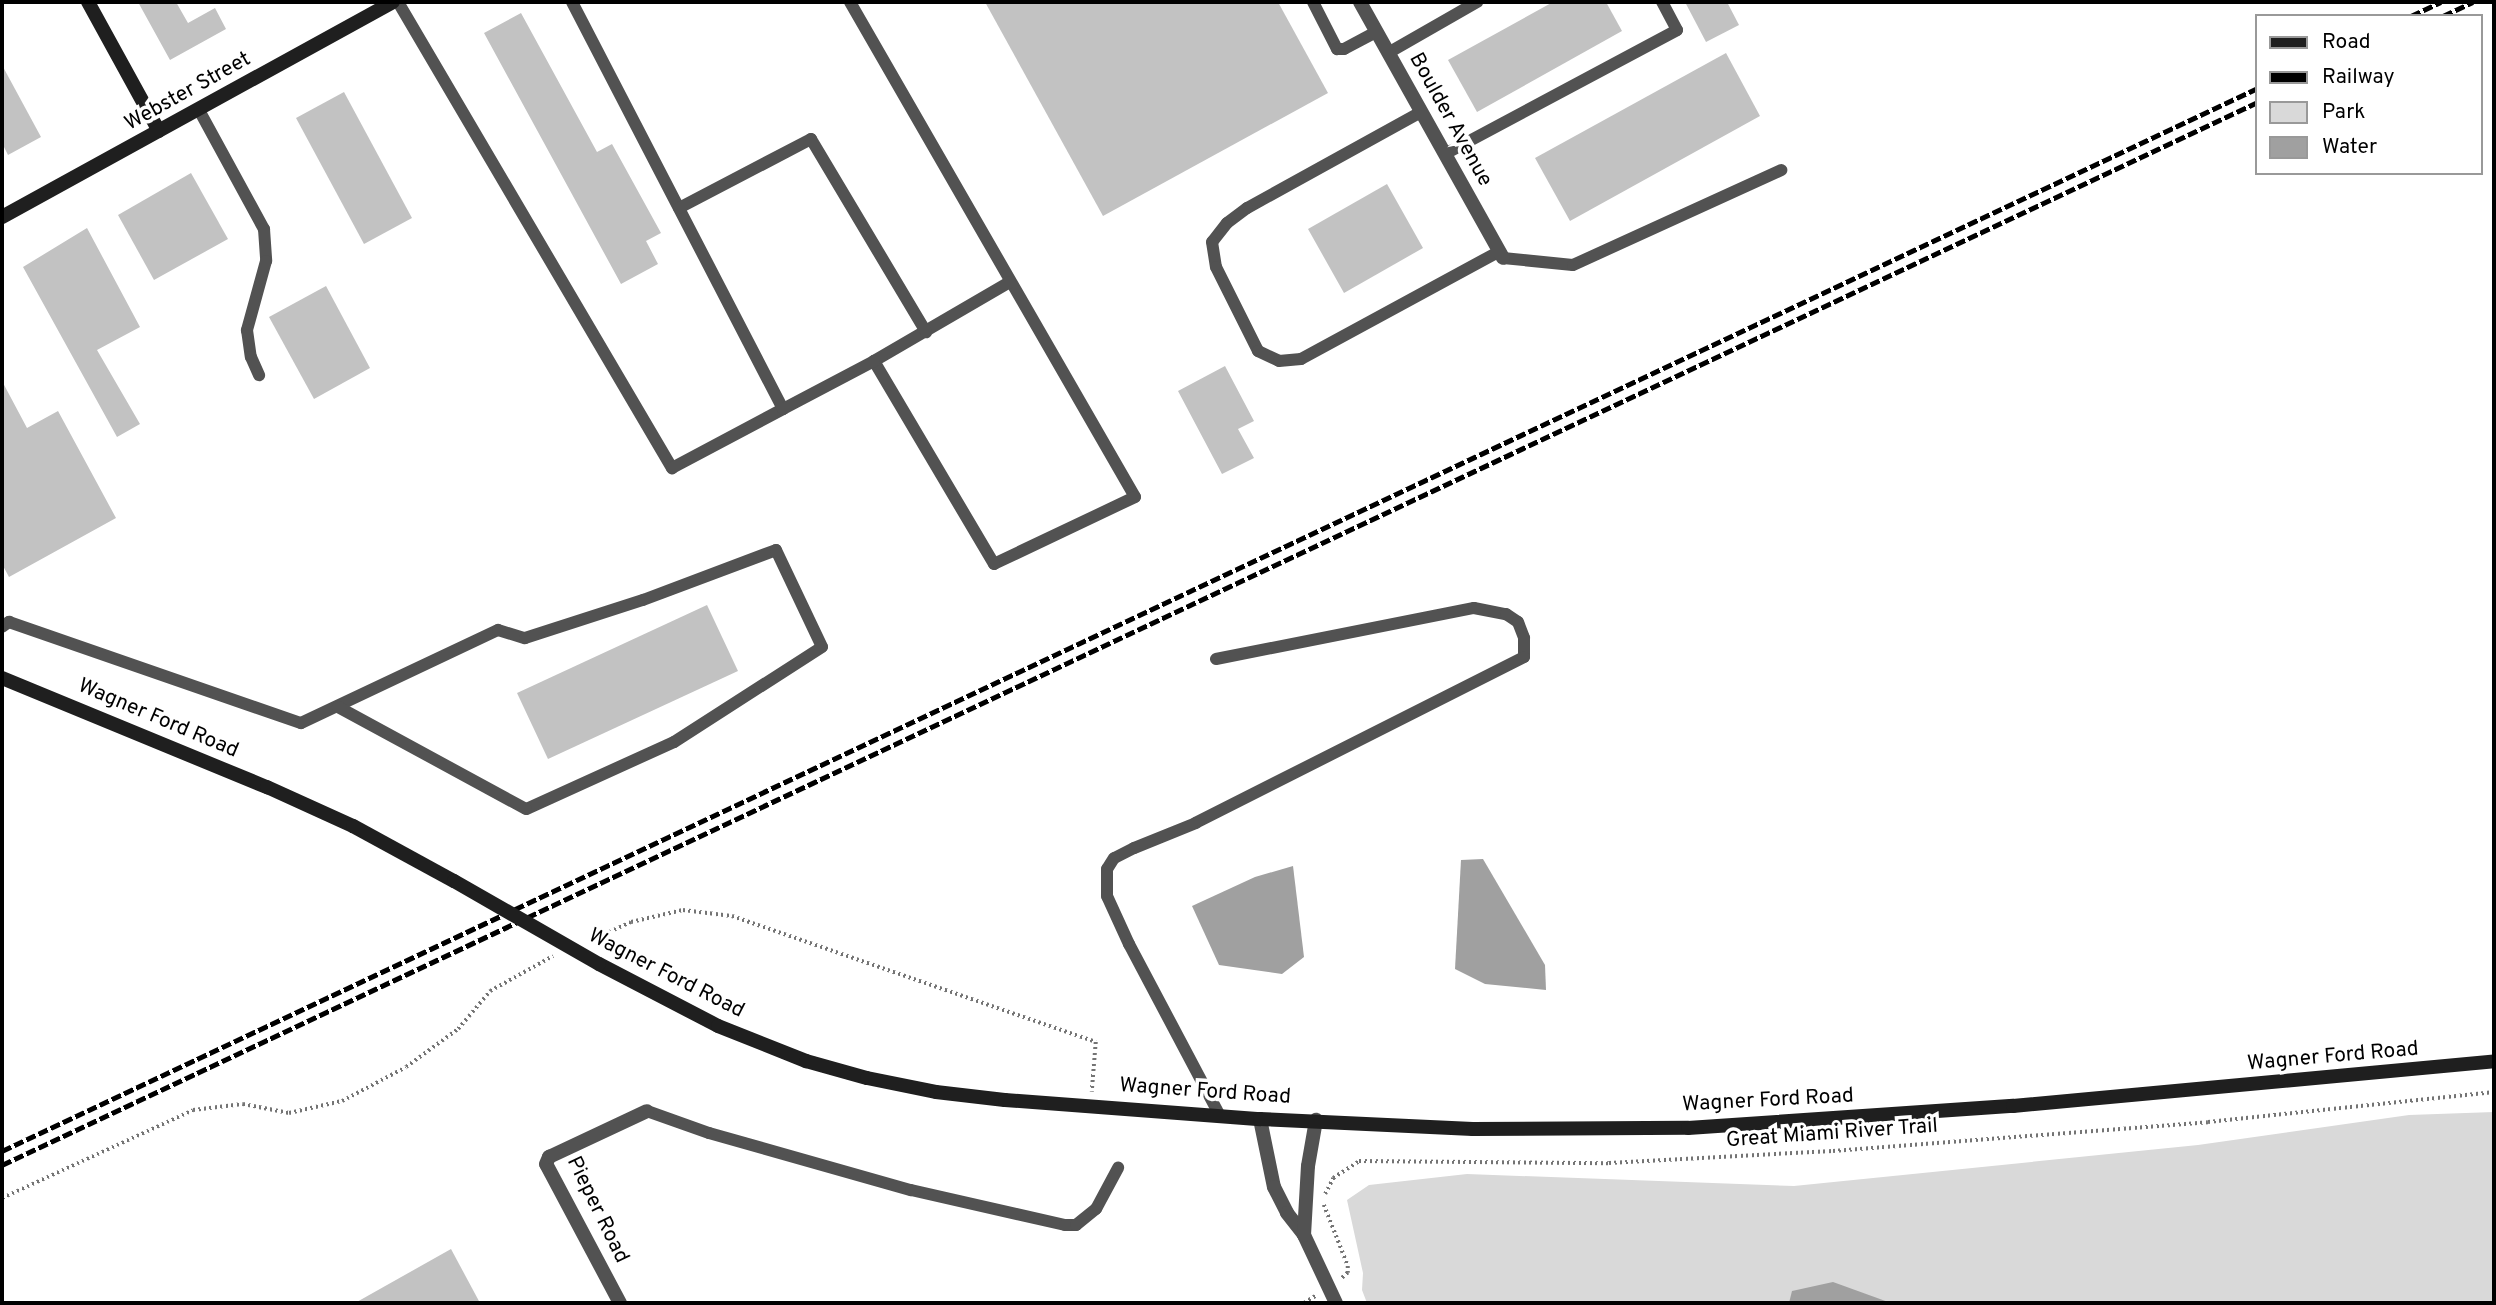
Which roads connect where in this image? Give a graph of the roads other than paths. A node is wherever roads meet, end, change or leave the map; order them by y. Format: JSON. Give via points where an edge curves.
{"nodes":[{"id":1,"x":88,"y":2,"type":"edge"},
{"id":2,"x":396,"y":2,"type":"edge"},
{"id":3,"x":572,"y":2,"type":"edge"},
{"id":4,"x":850,"y":2,"type":"edge"},
{"id":5,"x":1313,"y":2,"type":"edge"},
{"id":6,"x":1360,"y":2,"type":"edge"},
{"id":7,"x":1477,"y":2,"type":"edge"},
{"id":8,"x":1662,"y":2,"type":"edge"},
{"id":9,"x":1376,"y":32,"type":"junction"},
{"id":10,"x":1388,"y":53,"type":"junction"},
{"id":11,"x":199,"y":110,"type":"junction"},
{"id":12,"x":1421,"y":112,"type":"junction"},
{"id":13,"x":159,"y":131,"type":"junction"},
{"id":14,"x":1445,"y":154,"type":"junction"},
{"id":15,"x":1781,"y":170,"type":"dead end"},
{"id":16,"x":679,"y":208,"type":"junction"},
{"id":17,"x":2,"y":217,"type":"edge"},
{"id":18,"x":1502,"y":254,"type":"junction"},
{"id":19,"x":1010,"y":282,"type":"junction"},
{"id":20,"x":926,"y":332,"type":"junction"},
{"id":21,"x":874,"y":361,"type":"junction"},
{"id":22,"x":259,"y":376,"type":"dead end"},
{"id":23,"x":783,"y":409,"type":"junction"},
{"id":24,"x":2,"y":627,"type":"edge"},
{"id":25,"x":1216,"y":659,"type":"dead end"},
{"id":26,"x":2,"y":678,"type":"edge"},
{"id":27,"x":338,"y":707,"type":"junction"},
{"id":28,"x":2494,"y":1061,"type":"edge"},
{"id":29,"x":647,"y":1111,"type":"joint"},
{"id":30,"x":1219,"y":1114,"type":"junction"},
{"id":31,"x":1260,"y":1119,"type":"junction"},
{"id":32,"x":1316,"y":1120,"type":"junction"},
{"id":33,"x":1118,"y":1168,"type":"dead end"},
{"id":34,"x":1304,"y":1235,"type":"junction"},
{"id":35,"x":620,"y":1303,"type":"edge"},
{"id":36,"x":1336,"y":1303,"type":"edge"}],
"edges":[{"from":1,"to":13,"type":"main road"},
{"from":2,"to":11,"type":"main road","name":"Webster Street"},
{"from":2,"to":23,"type":"lane","via":[[672,468]]},
{"from":3,"to":16,"type":"lane"},
{"from":4,"to":19,"type":"lane"},
{"from":5,"to":9,"type":"lane","via":[[1337,49]]},
{"from":6,"to":9,"type":"street","name":"Boulder Avenue"},
{"from":7,"to":10,"type":"lane"},
{"from":8,"to":14,"type":"lane","via":[[1677,30]]},
{"from":9,"to":10,"type":"street","name":"Boulder Avenue"},
{"from":10,"to":12,"type":"street","name":"Boulder Avenue"},
{"from":11,"to":13,"type":"main road","name":"Webster Street"},
{"from":11,"to":22,"type":"lane","via":[[264,229],[266,261],[247,330]]},
{"from":12,"to":14,"type":"street","name":"Boulder Avenue"},
{"from":12,"to":18,"type":"lane","via":[[1247,208],[1227,223],[1213,242],[1216,267],[1258,351],[1279,361],[1301,359]]},
{"from":13,"to":17,"type":"main road","name":"Webster Street"},
{"from":14,"to":18,"type":"street","name":"Boulder Avenue"},
{"from":15,"to":18,"type":"lane","via":[[1573,265]]},
{"from":16,"to":20,"type":"lane","via":[[811,139]]},
{"from":16,"to":23,"type":"lane"},
{"from":19,"to":20,"type":"lane"},
{"from":19,"to":21,"type":"lane","via":[[1135,497],[994,564]]},
{"from":20,"to":21,"type":"lane"},
{"from":21,"to":23,"type":"lane"},
{"from":24,"to":27,"type":"lane","via":[[9,622],[301,723]]},
{"from":25,"to":30,"type":"lane","via":[[1474,608],[1506,614],[1518,622],[1524,638],[1524,657],[1196,823],[1134,848],[1114,859],[1107,869],[1107,896]]},
{"from":26,"to":30,"type":"main road","name":"Wagner Ford Road","bridge":true,"via":[[353,826],[599,964],[770,1048],[843,1072],[936,1092]]},
{"from":27,"to":27,"type":"lane","via":[[498,630],[525,638],[776,550],[822,647],[674,742],[526,809]]},
{"from":28,"to":32,"type":"main road","name":"Wagner Ford Road","via":[[2196,1091],[1713,1126],[1473,1129]]},
{"from":29,"to":33,"type":"lane","via":[[911,1191],[1065,1225],[1076,1225],[1096,1209]]},
{"from":29,"to":35,"type":"street","name":"Pieper Road","via":[[549,1157],[546,1164]]},
{"from":30,"to":31,"type":"main road","name":"Wagner Ford Road"},
{"from":31,"to":32,"type":"main road","name":"Wagner Ford Road"},
{"from":31,"to":34,"type":"street","via":[[1274,1187]]},
{"from":32,"to":34,"type":"street"},
{"from":34,"to":36,"type":"street"}]}
